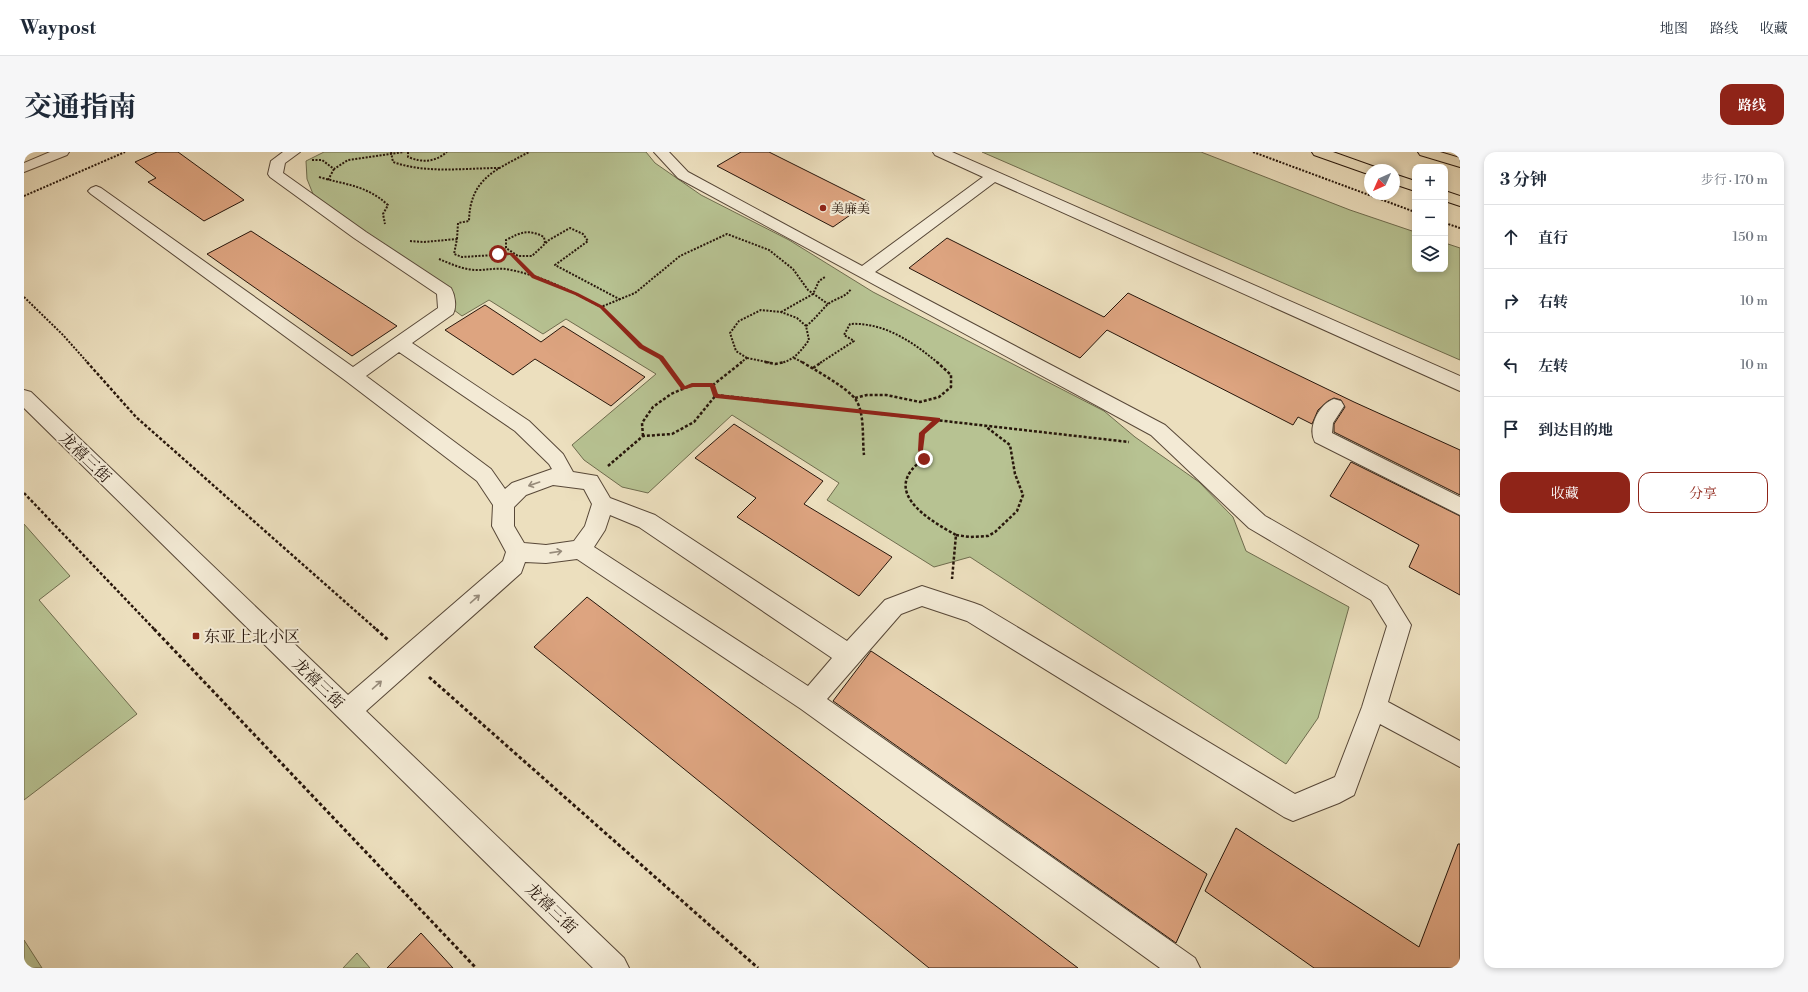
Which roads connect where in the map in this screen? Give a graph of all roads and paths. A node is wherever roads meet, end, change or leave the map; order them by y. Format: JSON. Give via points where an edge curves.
{"nodes":[{"id":1,"x":62,"y":152,"type":"edge"},
{"id":2,"x":125,"y":152,"type":"edge"},
{"id":3,"x":293,"y":152,"type":"edge"},
{"id":4,"x":404,"y":152,"type":"edge"},
{"id":5,"x":408,"y":152,"type":"edge"},
{"id":6,"x":447,"y":152,"type":"edge"},
{"id":7,"x":529,"y":152,"type":"edge"},
{"id":8,"x":661,"y":152,"type":"edge"},
{"id":9,"x":940,"y":152,"type":"edge"},
{"id":10,"x":1253,"y":152,"type":"edge"},
{"id":11,"x":1319,"y":152,"type":"edge"},
{"id":12,"x":1425,"y":152,"type":"edge"},
{"id":13,"x":390,"y":153,"type":"edge"},
{"id":14,"x":312,"y":160,"type":"dead end"},
{"id":15,"x":430,"y":162,"type":"junction"},
{"id":16,"x":1460,"y":163,"type":"edge"},
{"id":17,"x":24,"y":168,"type":"edge"},
{"id":18,"x":500,"y":168,"type":"junction"},
{"id":19,"x":1364,"y":168,"type":"edge"},
{"id":20,"x":334,"y":169,"type":"junction"},
{"id":21,"x":428,"y":169,"type":"junction"},
{"id":22,"x":314,"y":175,"type":"dead end"},
{"id":23,"x":993,"y":176,"type":"junction"},
{"id":24,"x":328,"y":180,"type":"junction"},
{"id":25,"x":1400,"y":181,"type":"edge"},
{"id":26,"x":1412,"y":185,"type":"edge"},
{"id":27,"x":96,"y":191,"type":"dead end"},
{"id":28,"x":24,"y":196,"type":"edge"},
{"id":29,"x":1448,"y":197,"type":"edge"},
{"id":30,"x":1460,"y":201,"type":"edge"},
{"id":31,"x":1412,"y":211,"type":"edge"},
{"id":32,"x":1448,"y":224,"type":"edge"},
{"id":33,"x":385,"y":226,"type":"dead end"},
{"id":34,"x":1460,"y":228,"type":"edge"},
{"id":35,"x":457,"y":239,"type":"junction"},
{"id":36,"x":404,"y":241,"type":"dead end"},
{"id":37,"x":545,"y":243,"type":"junction"},
{"id":38,"x":511,"y":254,"type":"junction"},
{"id":39,"x":436,"y":258,"type":"dead end"},
{"id":40,"x":863,"y":273,"type":"junction"},
{"id":41,"x":534,"y":276,"type":"junction"},
{"id":42,"x":813,"y":294,"type":"junction"},
{"id":43,"x":24,"y":297,"type":"edge"},
{"id":44,"x":621,"y":300,"type":"junction"},
{"id":45,"x":828,"y":304,"type":"junction"},
{"id":46,"x":602,"y":307,"type":"junction"},
{"id":47,"x":781,"y":312,"type":"junction"},
{"id":48,"x":806,"y":326,"type":"junction"},
{"id":49,"x":398,"y":344,"type":"junction"},
{"id":50,"x":747,"y":358,"type":"junction"},
{"id":51,"x":794,"y":358,"type":"junction"},
{"id":52,"x":813,"y":368,"type":"junction"},
{"id":53,"x":354,"y":376,"type":"junction"},
{"id":54,"x":1460,"y":384,"type":"edge"},
{"id":55,"x":712,"y":385,"type":"junction"},
{"id":56,"x":684,"y":388,"type":"junction"},
{"id":57,"x":716,"y":396,"type":"junction"},
{"id":58,"x":24,"y":397,"type":"edge"},
{"id":59,"x":855,"y":398,"type":"junction"},
{"id":60,"x":1334,"y":406,"type":"dead end"},
{"id":61,"x":859,"y":410,"type":"junction"},
{"id":62,"x":938,"y":420,"type":"junction"},
{"id":63,"x":984,"y":425,"type":"junction"},
{"id":64,"x":643,"y":436,"type":"junction"},
{"id":65,"x":1130,"y":442,"type":"dead end"},
{"id":66,"x":864,"y":455,"type":"dead end"},
{"id":67,"x":568,"y":479,"type":"junction"},
{"id":68,"x":590,"y":482,"type":"junction"},
{"id":69,"x":24,"y":493,"type":"edge"},
{"id":70,"x":504,"y":504,"type":"junction"},
{"id":71,"x":603,"y":504,"type":"junction"},
{"id":72,"x":1460,"y":507,"type":"edge"},
{"id":73,"x":956,"y":534,"type":"junction"},
{"id":74,"x":580,"y":549,"type":"junction"},
{"id":75,"x":517,"y":552,"type":"junction"},
{"id":76,"x":949,"y":605,"type":"junction"},
{"id":77,"x":848,"y":656,"type":"junction"},
{"id":78,"x":408,"y":658,"type":"junction"},
{"id":79,"x":810,"y":701,"type":"junction"},
{"id":80,"x":1374,"y":707,"type":"junction"},
{"id":81,"x":348,"y":711,"type":"junction"},
{"id":82,"x":1460,"y":755,"type":"edge"},
{"id":83,"x":476,"y":968,"type":"edge"},
{"id":84,"x":614,"y":968,"type":"edge"},
{"id":85,"x":758,"y":968,"type":"edge"},
{"id":86,"x":1185,"y":968,"type":"edge"}],
"edges":[{"from":1,"to":17,"type":"street"},
{"from":2,"to":28,"type":"path"},
{"from":3,"to":49,"type":"street","via":[[278,161],[275,174],[444,292],[447,310]]},
{"from":4,"to":13,"type":"path"},
{"from":5,"to":15,"type":"path","via":[[408,157],[417,162]]},
{"from":6,"to":15,"type":"path"},
{"from":7,"to":18,"type":"path"},
{"from":8,"to":40,"type":"street","via":[[683,174]]},
{"from":9,"to":23,"type":"street"},
{"from":10,"to":31,"type":"path"},
{"from":11,"to":19,"type":"main road"},
{"from":12,"to":16,"type":"main road"},
{"from":13,"to":20,"type":"path","via":[[348,160]]},
{"from":13,"to":21,"type":"path","via":[[393,162],[403,167]]},
{"from":14,"to":20,"type":"path","via":[[322,160]]},
{"from":15,"to":21,"type":"path"},
{"from":18,"to":21,"type":"path"},
{"from":18,"to":35,"type":"path","via":[[480,183],[472,196],[468,208],[470,222],[458,223]]},
{"from":20,"to":24,"type":"path"},
{"from":22,"to":24,"type":"path"},
{"from":23,"to":40,"type":"street"},
{"from":23,"to":54,"type":"street"},
{"from":24,"to":33,"type":"path","via":[[354,184],[378,194],[388,205],[384,214]]},
{"from":25,"to":26,"type":"main road"},
{"from":27,"to":53,"type":"street"},
{"from":29,"to":30,"type":"main road"},
{"from":32,"to":34,"type":"path"},
{"from":35,"to":36,"type":"path"},
{"from":35,"to":38,"type":"path","via":[[454,254],[462,257]]},
{"from":37,"to":38,"type":"path","via":[[540,251],[532,256]]},
{"from":37,"to":38,"type":"path","via":[[544,237],[534,231],[518,234],[506,240],[506,248]]},
{"from":37,"to":44,"type":"path","via":[[570,228],[583,234],[588,242],[555,265]]},
{"from":38,"to":41,"type":"path"},
{"from":39,"to":41,"type":"path","via":[[476,270],[499,268]]},
{"from":40,"to":42,"type":"path","via":[[830,275],[819,281]]},
{"from":40,"to":45,"type":"path","via":[[847,295]]},
{"from":40,"to":80,"type":"street","via":[[1158,430],[1257,522],[1379,593],[1399,625]]},
{"from":41,"to":46,"type":"path"},
{"from":42,"to":44,"type":"path","via":[[792,269],[769,250],[727,234],[680,256],[635,293]]},
{"from":42,"to":45,"type":"path"},
{"from":42,"to":47,"type":"path"},
{"from":43,"to":78,"type":"path","via":[[63,335],[136,417]]},
{"from":44,"to":46,"type":"path"},
{"from":45,"to":48,"type":"path"},
{"from":46,"to":56,"type":"path","via":[[641,346],[661,358]]},
{"from":47,"to":48,"type":"path","via":[[797,318]]},
{"from":47,"to":50,"type":"path","via":[[761,310],[739,321],[730,333],[736,351]]},
{"from":48,"to":51,"type":"path","via":[[808,340],[802,352]]},
{"from":49,"to":53,"type":"street"},
{"from":49,"to":67,"type":"street","via":[[522,426],[556,459]]},
{"from":50,"to":51,"type":"path","via":[[768,363],[788,363]]},
{"from":50,"to":55,"type":"path"},
{"from":51,"to":52,"type":"path"},
{"from":52,"to":59,"type":"path"},
{"from":52,"to":59,"type":"path","via":[[854,341],[844,335],[850,324],[860,322],[908,340],[951,374],[951,386],[939,397],[920,402],[886,395]]},
{"from":53,"to":70,"type":"street","via":[[484,475]]},
{"from":55,"to":56,"type":"path","via":[[692,385]]},
{"from":55,"to":57,"type":"path"},
{"from":56,"to":64,"type":"path","via":[[653,407],[642,423]]},
{"from":57,"to":61,"type":"path"},
{"from":57,"to":64,"type":"path","via":[[694,422],[672,434]]},
{"from":58,"to":81,"type":"street","name":"龙禧三街"},
{"from":59,"to":61,"type":"path"},
{"from":60,"to":72,"type":"street","via":[[1323,422],[1322,437]]},
{"from":61,"to":62,"type":"path"},
{"from":61,"to":66,"type":"path"},
{"from":62,"to":63,"type":"path"},
{"from":62,"to":73,"type":"path","via":[[922,433],[920,450],[924,459],[911,469],[906,482],[907,495],[923,515]]},
{"from":63,"to":65,"type":"path"},
{"from":63,"to":73,"type":"path","via":[[1010,445],[1015,474],[1023,495],[1016,511],[995,532],[988,536],[970,537]]},
{"from":64,"to":68,"type":"path"},
{"from":67,"to":68,"type":"street"},
{"from":67,"to":70,"type":"street","one_way":true,"via":[[553,477],[519,489]]},
{"from":68,"to":71,"type":"street"},
{"from":69,"to":83,"type":"path"},
{"from":70,"to":75,"type":"street","via":[[503,526]]},
{"from":71,"to":74,"type":"street","via":[[594,530]]},
{"from":71,"to":77,"type":"street","via":[[647,522]]},
{"from":73,"to":76,"type":"path"},
{"from":75,"to":74,"type":"street","one_way":true,"via":[[546,554]]},
{"from":74,"to":79,"type":"street"},
{"from":78,"to":75,"type":"street","one_way":true,"via":[[513,566]]},
{"from":76,"to":77,"type":"street","via":[[922,596],[893,607]]},
{"from":76,"to":80,"type":"street","via":[[974,614],[1293,808],[1345,786]]},
{"from":77,"to":79,"type":"street"},
{"from":81,"to":78,"type":"street","one_way":true},
{"from":78,"to":85,"type":"path"},
{"from":79,"to":86,"type":"street"},
{"from":80,"to":82,"type":"street"},
{"from":81,"to":84,"type":"street","name":"龙禧三街"}]}
